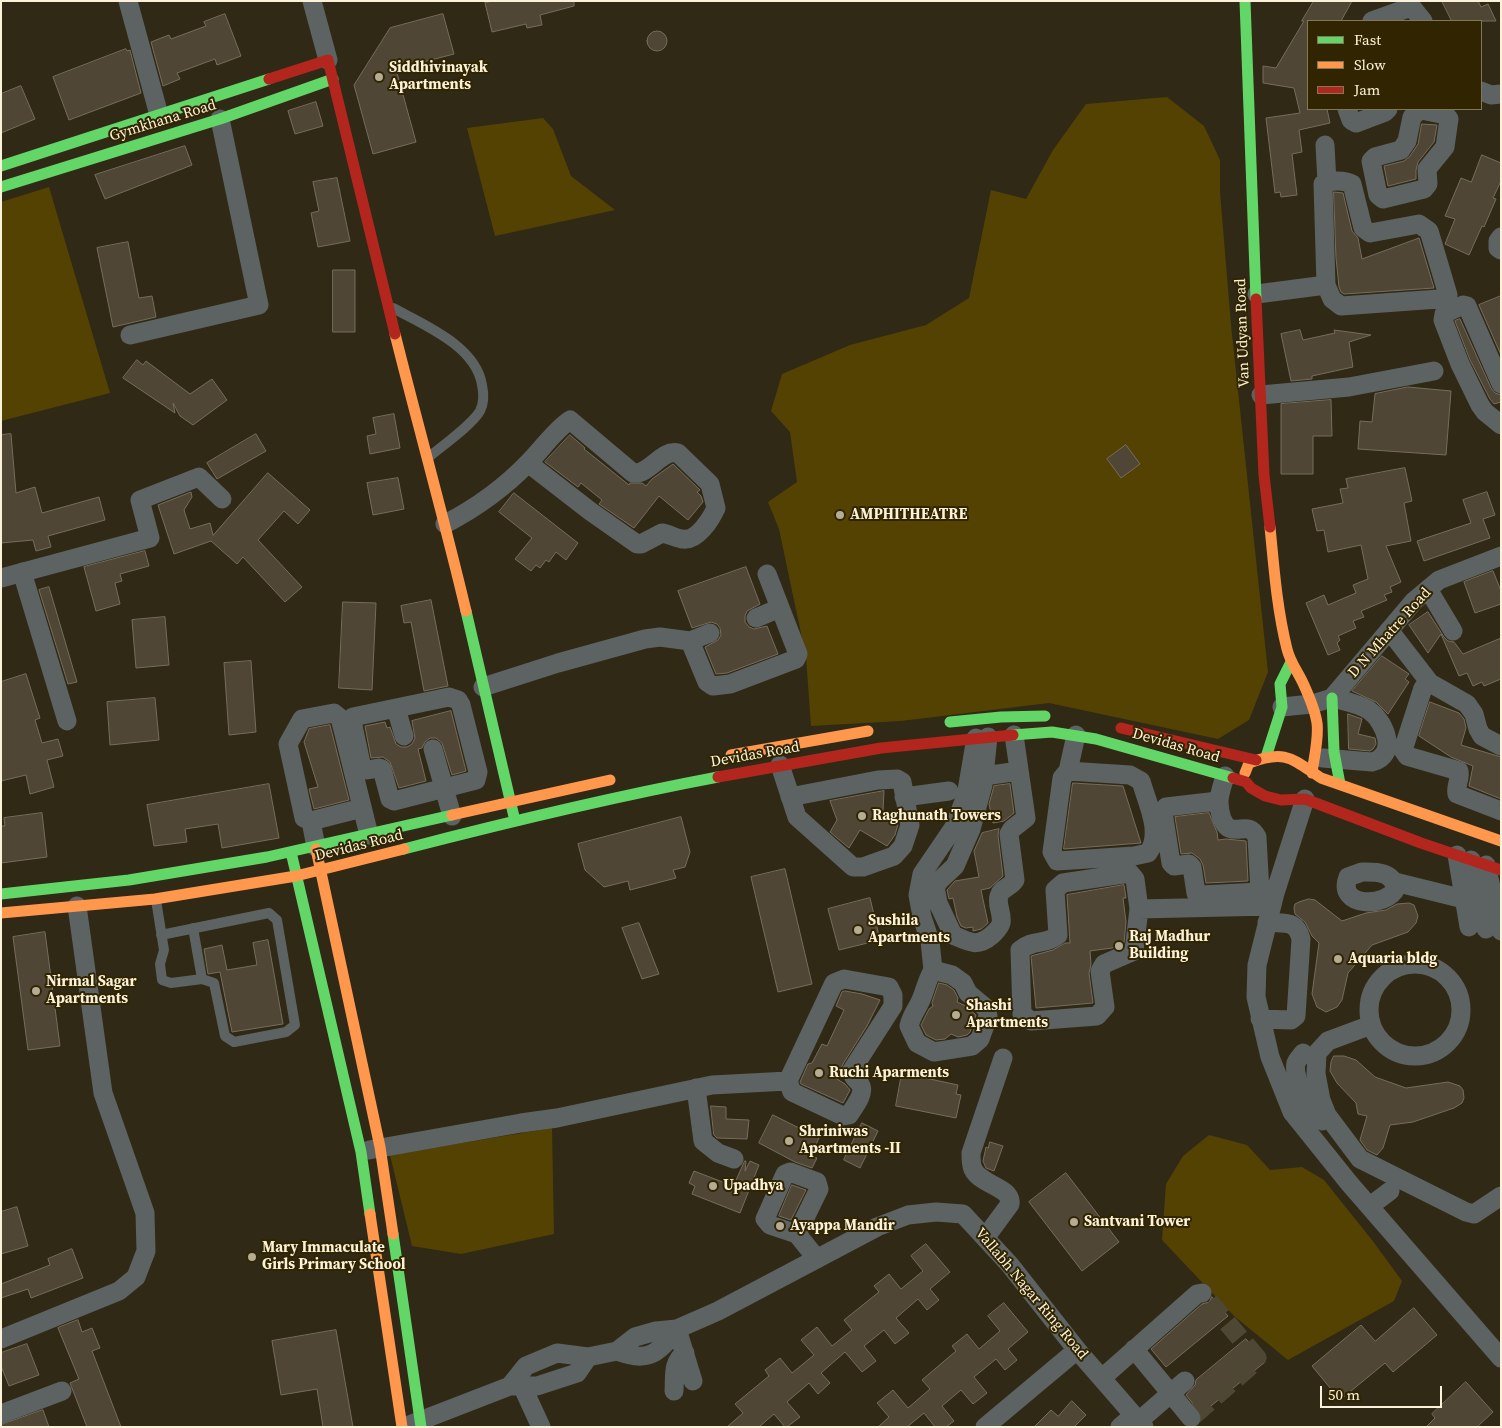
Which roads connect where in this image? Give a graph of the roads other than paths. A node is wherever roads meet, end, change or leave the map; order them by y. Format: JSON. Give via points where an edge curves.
{"nodes":[{"id":1,"x":128,"y":1,"type":"edge"},
{"id":2,"x":312,"y":1,"type":"edge"},
{"id":3,"x":1246,"y":1,"type":"edge"},
{"id":4,"x":1414,"y":10,"type":"edge"},
{"id":5,"x":1376,"y":20,"type":"edge"},
{"id":6,"x":328,"y":60,"type":"junction"},
{"id":7,"x":333,"y":79,"type":"junction"},
{"id":8,"x":1482,"y":91,"type":"edge"},
{"id":9,"x":1501,"y":94,"type":"edge"},
{"id":10,"x":1347,"y":110,"type":"edge"},
{"id":11,"x":1387,"y":110,"type":"edge"},
{"id":12,"x":1421,"y":110,"type":"edge"},
{"id":13,"x":159,"y":115,"type":"junction"},
{"id":14,"x":220,"y":119,"type":"junction"},
{"id":15,"x":1325,"y":145,"type":"dead end"},
{"id":16,"x":1,"y":166,"type":"edge"},
{"id":17,"x":1327,"y":182,"type":"junction"},
{"id":18,"x":1,"y":187,"type":"edge"},
{"id":19,"x":1501,"y":237,"type":"edge"},
{"id":20,"x":1501,"y":250,"type":"edge"},
{"id":21,"x":1326,"y":285,"type":"junction"},
{"id":22,"x":1257,"y":294,"type":"junction"},
{"id":23,"x":388,"y":305,"type":"junction"},
{"id":24,"x":130,"y":335,"type":"dead end"},
{"id":25,"x":1434,"y":371,"type":"dead end"},
{"id":26,"x":1501,"y":384,"type":"edge"},
{"id":27,"x":1261,"y":395,"type":"junction"},
{"id":28,"x":1501,"y":425,"type":"edge"},
{"id":29,"x":426,"y":459,"type":"junction"},
{"id":30,"x":528,"y":463,"type":"junction"},
{"id":31,"x":222,"y":499,"type":"dead end"},
{"id":32,"x":445,"y":524,"type":"junction"},
{"id":33,"x":1501,"y":556,"type":"edge"},
{"id":34,"x":22,"y":572,"type":"junction"},
{"id":35,"x":767,"y":574,"type":"dead end"},
{"id":36,"x":1,"y":578,"type":"edge"},
{"id":37,"x":1428,"y":590,"type":"junction"},
{"id":38,"x":780,"y":608,"type":"junction"},
{"id":39,"x":756,"y":618,"type":"dead end"},
{"id":40,"x":1389,"y":630,"type":"junction"},
{"id":41,"x":1453,"y":631,"type":"dead end"},
{"id":42,"x":710,"y":633,"type":"dead end"},
{"id":43,"x":690,"y":641,"type":"junction"},
{"id":44,"x":1291,"y":662,"type":"junction"},
{"id":45,"x":1430,"y":683,"type":"junction"},
{"id":46,"x":483,"y":687,"type":"junction"},
{"id":47,"x":1332,"y":698,"type":"junction"},
{"id":48,"x":1312,"y":704,"type":"junction"},
{"id":49,"x":1282,"y":707,"type":"junction"},
{"id":50,"x":396,"y":708,"type":"junction"},
{"id":51,"x":1055,"y":716,"type":"dead end"},
{"id":52,"x":67,"y":721,"type":"dead end"},
{"id":53,"x":935,"y":723,"type":"dead end"},
{"id":54,"x":1111,"y":726,"type":"dead end"},
{"id":55,"x":882,"y":729,"type":"dead end"},
{"id":56,"x":1014,"y":735,"type":"junction"},
{"id":57,"x":1076,"y":735,"type":"junction"},
{"id":58,"x":404,"y":736,"type":"dead end"},
{"id":59,"x":982,"y":738,"type":"junction"},
{"id":60,"x":1123,"y":746,"type":"junction"},
{"id":61,"x":1501,"y":746,"type":"edge"},
{"id":62,"x":434,"y":749,"type":"dead end"},
{"id":63,"x":723,"y":757,"type":"dead end"},
{"id":64,"x":1261,"y":759,"type":"junction"},
{"id":65,"x":1334,"y":759,"type":"junction"},
{"id":66,"x":780,"y":765,"type":"junction"},
{"id":67,"x":1019,"y":771,"type":"junction"},
{"id":68,"x":1068,"y":771,"type":"junction"},
{"id":69,"x":1122,"y":774,"type":"junction"},
{"id":70,"x":984,"y":776,"type":"junction"},
{"id":71,"x":1225,"y":776,"type":"junction"},
{"id":72,"x":620,"y":778,"type":"dead end"},
{"id":73,"x":1311,"y":781,"type":"junction"},
{"id":74,"x":1246,"y":782,"type":"junction"},
{"id":75,"x":1340,"y":784,"type":"junction"},
{"id":76,"x":444,"y":788,"type":"junction"},
{"id":77,"x":949,"y":791,"type":"dead end"},
{"id":78,"x":790,"y":797,"type":"junction"},
{"id":79,"x":904,"y":798,"type":"junction"},
{"id":80,"x":1218,"y":802,"type":"junction"},
{"id":81,"x":510,"y":803,"type":"junction"},
{"id":82,"x":362,"y":808,"type":"junction"},
{"id":83,"x":1501,"y":811,"type":"edge"},
{"id":84,"x":452,"y":816,"type":"junction"},
{"id":85,"x":311,"y":821,"type":"junction"},
{"id":86,"x":515,"y":821,"type":"junction"},
{"id":87,"x":369,"y":834,"type":"junction"},
{"id":88,"x":1501,"y":840,"type":"edge"},
{"id":89,"x":316,"y":847,"type":"junction"},
{"id":90,"x":291,"y":852,"type":"junction"},
{"id":91,"x":1482,"y":863,"type":"edge"},
{"id":92,"x":321,"y":871,"type":"junction"},
{"id":93,"x":296,"y":876,"type":"junction"},
{"id":94,"x":1395,"y":882,"type":"dead end"},
{"id":95,"x":1,"y":894,"type":"edge"},
{"id":96,"x":156,"y":899,"type":"junction"},
{"id":97,"x":1488,"y":900,"type":"edge"},
{"id":98,"x":1268,"y":903,"type":"junction"},
{"id":99,"x":77,"y":906,"type":"junction"},
{"id":100,"x":1139,"y":910,"type":"junction"},
{"id":101,"x":1,"y":913,"type":"edge"},
{"id":102,"x":193,"y":928,"type":"junction"},
{"id":103,"x":1485,"y":929,"type":"edge"},
{"id":104,"x":161,"y":935,"type":"junction"},
{"id":105,"x":933,"y":970,"type":"junction"},
{"id":106,"x":202,"y":979,"type":"junction"},
{"id":107,"x":1260,"y":1020,"type":"junction"},
{"id":108,"x":1371,"y":1025,"type":"junction"},
{"id":109,"x":1292,"y":1056,"type":"junction"},
{"id":110,"x":1003,"y":1058,"type":"dead end"},
{"id":111,"x":788,"y":1080,"type":"junction"},
{"id":112,"x":696,"y":1088,"type":"junction"},
{"id":113,"x":380,"y":1147,"type":"junction"},
{"id":114,"x":361,"y":1152,"type":"junction"},
{"id":115,"x":734,"y":1159,"type":"dead end"},
{"id":116,"x":1349,"y":1183,"type":"junction"},
{"id":117,"x":1390,"y":1191,"type":"dead end"},
{"id":118,"x":1501,"y":1196,"type":"edge"},
{"id":119,"x":1370,"y":1206,"type":"junction"},
{"id":120,"x":797,"y":1234,"type":"dead end"},
{"id":121,"x":985,"y":1238,"type":"junction"},
{"id":122,"x":816,"y":1259,"type":"junction"},
{"id":123,"x":1202,"y":1293,"type":"dead end"},
{"id":124,"x":402,"y":1296,"type":"junction"},
{"id":125,"x":383,"y":1300,"type":"junction"},
{"id":126,"x":677,"y":1329,"type":"junction"},
{"id":127,"x":1,"y":1339,"type":"edge"},
{"id":128,"x":1134,"y":1349,"type":"junction"},
{"id":129,"x":1077,"y":1350,"type":"junction"},
{"id":130,"x":686,"y":1353,"type":"junction"},
{"id":131,"x":588,"y":1357,"type":"junction"},
{"id":132,"x":1501,"y":1358,"type":"edge"},
{"id":133,"x":1102,"y":1378,"type":"junction"},
{"id":134,"x":1185,"y":1380,"type":"dead end"},
{"id":135,"x":693,"y":1381,"type":"dead end"},
{"id":136,"x":517,"y":1383,"type":"junction"},
{"id":137,"x":62,"y":1391,"type":"dead end"},
{"id":138,"x":674,"y":1391,"type":"dead end"},
{"id":139,"x":1171,"y":1394,"type":"junction"},
{"id":140,"x":1,"y":1414,"type":"edge"},
{"id":141,"x":1188,"y":1420,"type":"edge"},
{"id":142,"x":1134,"y":1422,"type":"edge"},
{"id":143,"x":412,"y":1426,"type":"edge"},
{"id":144,"x":542,"y":1427,"type":"edge"},
{"id":145,"x":985,"y":1427,"type":"edge"}],
"edges":[{"from":1,"to":13,"type":"street"},
{"from":2,"to":6,"type":"street"},
{"from":3,"to":22,"type":"street","name":"Van Udyan Road"},
{"from":4,"to":5,"type":"street"},
{"from":6,"to":7,"type":"street"},
{"from":6,"to":13,"type":"street","name":"Gymkhana Road"},
{"from":7,"to":14,"type":"street","name":"Gymkhana Road"},
{"from":7,"to":23,"type":"street"},
{"from":8,"to":9,"type":"street"},
{"from":10,"to":11,"type":"street","via":[[1351,120],[1356,123]]},
{"from":12,"to":12,"type":"street","via":[[1446,115],[1449,119],[1445,147],[1426,169],[1428,184],[1424,189],[1383,199],[1378,195],[1371,161],[1401,150],[1407,142],[1412,117]]},
{"from":13,"to":16,"type":"street","name":"Gymkhana Road"},
{"from":14,"to":18,"type":"street","name":"Gymkhana Road"},
{"from":14,"to":24,"type":"street","via":[[259,305]]},
{"from":15,"to":17,"type":"street"},
{"from":17,"to":21,"type":"street","via":[[1322,184]]},
{"from":17,"to":21,"type":"street","via":[[1346,181],[1352,184],[1364,228],[1370,233],[1420,224],[1429,231],[1448,296],[1439,300],[1342,306],[1332,299]]},
{"from":19,"to":20,"type":"street","via":[[1498,248]]},
{"from":21,"to":22,"type":"street"},
{"from":22,"to":27,"type":"street","name":"Van Udyan Road"},
{"from":23,"to":29,"type":"street"},
{"from":23,"to":29,"type":"lane","via":[[449,339],[471,360],[481,377],[484,397],[480,410],[472,421]]},
{"from":25,"to":27,"type":"street","via":[[1349,387]]},
{"from":26,"to":28,"type":"street","via":[[1467,306],[1444,314],[1442,320],[1480,405]]},
{"from":27,"to":44,"type":"street","name":"Van Udyan Road","via":[[1264,475],[1276,587]]},
{"from":29,"to":32,"type":"street"},
{"from":30,"to":30,"type":"street","via":[[570,420],[633,473],[642,473],[670,453],[678,453],[710,484],[716,508],[700,532],[688,538],[683,540],[662,533],[638,544]]},
{"from":30,"to":32,"type":"street","via":[[499,490]]},
{"from":31,"to":34,"type":"street","via":[[200,477],[140,500],[150,538]]},
{"from":32,"to":46,"type":"street"},
{"from":33,"to":37,"type":"street","name":"D N Mhatre Road","via":[[1439,580]]},
{"from":34,"to":36,"type":"street"},
{"from":34,"to":52,"type":"street"},
{"from":35,"to":38,"type":"street"},
{"from":37,"to":40,"type":"street","name":"D N Mhatre Road"},
{"from":37,"to":41,"type":"street"},
{"from":38,"to":39,"type":"street"},
{"from":38,"to":43,"type":"street","via":[[798,654],[796,659],[730,684],[713,686],[706,682]]},
{"from":40,"to":45,"type":"street"},
{"from":40,"to":47,"type":"street","name":"D N Mhatre Road"},
{"from":42,"to":43,"type":"street"},
{"from":43,"to":46,"type":"street","via":[[645,639]]},
{"from":44,"to":48,"type":"street","name":"Van Udyan Road"},
{"from":44,"to":49,"type":"street","via":[[1280,684]]},
{"from":45,"to":61,"type":"street","via":[[1467,704],[1482,736]]},
{"from":45,"to":83,"type":"street","via":[[1423,688],[1403,750],[1407,756],[1458,771],[1457,794]]},
{"from":46,"to":81,"type":"street"},
{"from":47,"to":48,"type":"street"},
{"from":47,"to":65,"type":"street"},
{"from":47,"to":65,"type":"street","via":[[1370,712],[1385,728],[1388,741],[1384,754],[1378,760]]},
{"from":48,"to":49,"type":"street"},
{"from":48,"to":73,"type":"street","name":"Van Udyan Road","via":[[1317,736]]},
{"from":49,"to":64,"type":"street"},
{"from":50,"to":58,"type":"street"},
{"from":50,"to":76,"type":"street","via":[[449,697],[458,700],[478,772],[476,780]]},
{"from":50,"to":76,"type":"street","via":[[353,717],[362,768],[382,769],[390,798],[394,801]]},
{"from":51,"to":53,"type":"street","via":[[1001,716]]},
{"from":54,"to":64,"type":"street","name":"Devidas Road"},
{"from":55,"to":63,"type":"street","name":"Devidas Road"},
{"from":56,"to":57,"type":"street","name":"Devidas Road","via":[[1052,732]]},
{"from":56,"to":59,"type":"street","name":"Devidas Road"},
{"from":56,"to":67,"type":"street"},
{"from":57,"to":60,"type":"street","name":"Devidas Road"},
{"from":57,"to":68,"type":"street"},
{"from":59,"to":66,"type":"street","name":"Devidas Road","via":[[881,748]]},
{"from":59,"to":70,"type":"street"},
{"from":59,"to":105,"type":"street","via":[[954,827],[922,874],[918,895],[930,941]]},
{"from":60,"to":69,"type":"street"},
{"from":60,"to":71,"type":"street","name":"Devidas Road"},
{"from":62,"to":76,"type":"street"},
{"from":64,"to":73,"type":"street","name":"Devidas Road","via":[[1274,755],[1303,764]]},
{"from":64,"to":74,"type":"street","via":[[1249,763]]},
{"from":65,"to":73,"type":"street"},
{"from":65,"to":75,"type":"street"},
{"from":66,"to":78,"type":"street"},
{"from":66,"to":86,"type":"street","name":"Devidas Road","via":[[630,794]]},
{"from":67,"to":70,"type":"street"},
{"from":67,"to":70,"type":"street","via":[[1026,818],[1009,834],[1015,880],[998,897],[1002,922],[997,930],[985,941],[974,944],[953,935],[938,903],[935,887],[956,866],[961,856]]},
{"from":68,"to":69,"type":"street"},
{"from":68,"to":69,"type":"street","via":[[1062,778],[1052,852],[1057,861],[1148,853],[1155,839],[1154,824],[1141,781]]},
{"from":71,"to":74,"type":"street","name":"Devidas Road"},
{"from":71,"to":80,"type":"street"},
{"from":72,"to":81,"type":"street","name":"Devidas Road"},
{"from":73,"to":74,"type":"street","name":"Devidas Road","via":[[1291,801],[1268,797],[1252,790]]},
{"from":73,"to":75,"type":"street","name":"Devidas Road"},
{"from":73,"to":91,"type":"street","name":"Devidas Road"},
{"from":73,"to":98,"type":"street"},
{"from":75,"to":88,"type":"street","name":"Devidas Road"},
{"from":76,"to":84,"type":"street"},
{"from":77,"to":79,"type":"street"},
{"from":78,"to":79,"type":"street","via":[[897,779],[902,782]]},
{"from":78,"to":79,"type":"street","via":[[797,817],[853,867],[894,856],[903,846],[910,826]]},
{"from":80,"to":98,"type":"street","via":[[1224,825],[1229,829],[1249,829],[1257,837]]},
{"from":80,"to":98,"type":"street","via":[[1166,807],[1162,812],[1171,863],[1192,867],[1196,893]]},
{"from":81,"to":84,"type":"street","name":"Devidas Road"},
{"from":81,"to":86,"type":"street"},
{"from":82,"to":85,"type":"street"},
{"from":82,"to":85,"type":"street","via":[[340,718],[334,712],[302,719],[288,744],[304,818]]},
{"from":82,"to":87,"type":"street"},
{"from":84,"to":87,"type":"street","name":"Devidas Road"},
{"from":85,"to":89,"type":"street"},
{"from":86,"to":92,"type":"street","name":"Devidas Road"},
{"from":87,"to":89,"type":"street","name":"Devidas Road"},
{"from":89,"to":90,"type":"street","name":"Devidas Road"},
{"from":89,"to":92,"type":"street"},
{"from":90,"to":93,"type":"street"},
{"from":90,"to":95,"type":"street","name":"Devidas Road","via":[[130,880]]},
{"from":91,"to":97,"type":"street"},
{"from":91,"to":97,"type":"street"},
{"from":92,"to":93,"type":"street","name":"Devidas Road"},
{"from":92,"to":113,"type":"street"},
{"from":93,"to":96,"type":"street","name":"Devidas Road"},
{"from":93,"to":114,"type":"street"},
{"from":94,"to":97,"type":"street"},
{"from":96,"to":99,"type":"street","name":"Devidas Road"},
{"from":96,"to":104,"type":"lane"},
{"from":97,"to":103,"type":"street"},
{"from":97,"to":103,"type":"street"},
{"from":98,"to":100,"type":"street"},
{"from":98,"to":107,"type":"street","via":[[1257,965],[1256,997]]},
{"from":98,"to":107,"type":"street","via":[[1298,929],[1301,939],[1296,1016],[1291,1020]]},
{"from":99,"to":101,"type":"street","name":"Devidas Road"},
{"from":99,"to":127,"type":"street","via":[[103,1092],[145,1213],[146,1251],[136,1277],[119,1291]]},
{"from":100,"to":100,"type":"street","via":[[1135,879],[1130,873],[1063,883],[1055,890],[1058,935],[1051,940],[1027,944],[1020,950],[1022,1014],[1031,1021],[1097,1016],[1105,1007],[1100,971],[1104,964],[1134,951]]},
{"from":102,"to":104,"type":"lane"},
{"from":102,"to":106,"type":"lane"},
{"from":102,"to":106,"type":"lane","via":[[269,913],[277,920],[296,1025],[286,1032],[234,1042],[225,1036],[214,983]]},
{"from":104,"to":106,"type":"lane","via":[[164,950],[160,964],[162,980],[171,983]]},
{"from":105,"to":105,"type":"street","via":[[909,1026],[917,1043],[934,1052],[972,1046],[980,1039],[988,1017],[987,1009],[952,975]]},
{"from":107,"to":109,"type":"street"},
{"from":108,"to":108,"type":"street","via":[[1368,1010],[1372,991],[1383,976],[1400,966],[1419,964],[1438,970],[1457,991],[1461,1010],[1457,1029],[1445,1044],[1428,1054],[1409,1056],[1391,1050],[1377,1037]]},
{"from":108,"to":118,"type":"street","via":[[1328,1041],[1317,1053],[1316,1074],[1327,1115],[1360,1159],[1466,1212],[1474,1214]]},
{"from":109,"to":116,"type":"street","via":[[1309,1106],[1348,1158],[1351,1168]]},
{"from":109,"to":116,"type":"street","via":[[1292,1112]]},
{"from":110,"to":121,"type":"street","via":[[971,1153],[976,1174],[1011,1199]]},
{"from":111,"to":111,"type":"street","via":[[792,1092],[842,1116],[849,1115],[862,1092],[852,1070],[893,1006],[893,995],[888,987],[844,978],[834,983]]},
{"from":111,"to":112,"type":"street"},
{"from":112,"to":113,"type":"street","via":[[557,1118]]},
{"from":112,"to":115,"type":"street","via":[[703,1141],[718,1153]]},
{"from":113,"to":114,"type":"street"},
{"from":113,"to":124,"type":"street"},
{"from":114,"to":125,"type":"street"},
{"from":116,"to":119,"type":"street"},
{"from":117,"to":119,"type":"street"},
{"from":119,"to":132,"type":"street"},
{"from":120,"to":122,"type":"street"},
{"from":121,"to":122,"type":"street","name":"Vallabh Nagar Ring Road","via":[[963,1214],[936,1212],[908,1216],[877,1227]]},
{"from":121,"to":129,"type":"street","name":"Vallabh Nagar Ring Road"},
{"from":122,"to":126,"type":"street","name":"Vallabh Nagar Ring Road"},
{"from":123,"to":128,"type":"street"},
{"from":124,"to":125,"type":"street"},
{"from":124,"to":143,"type":"street"},
{"from":125,"to":143,"type":"street"},
{"from":126,"to":130,"type":"street"},
{"from":126,"to":131,"type":"street","name":"Vallabh Nagar Ring Road","via":[[635,1337],[616,1350]]},
{"from":128,"to":133,"type":"street"},
{"from":128,"to":139,"type":"street"},
{"from":129,"to":133,"type":"street","name":"Vallabh Nagar Ring Road"},
{"from":129,"to":145,"type":"street"},
{"from":130,"to":135,"type":"street"},
{"from":130,"to":138,"type":"street","via":[[675,1365]]},
{"from":131,"to":136,"type":"street","via":[[576,1373],[537,1386]]},
{"from":131,"to":136,"type":"street","via":[[557,1353],[526,1366]]},
{"from":133,"to":142,"type":"street","name":"Vallabh Nagar Ring Road"},
{"from":134,"to":139,"type":"street"},
{"from":136,"to":143,"type":"street"},
{"from":136,"to":144,"type":"street"},
{"from":137,"to":140,"type":"street"},
{"from":139,"to":141,"type":"street"},
{"from":139,"to":142,"type":"street"}]}
